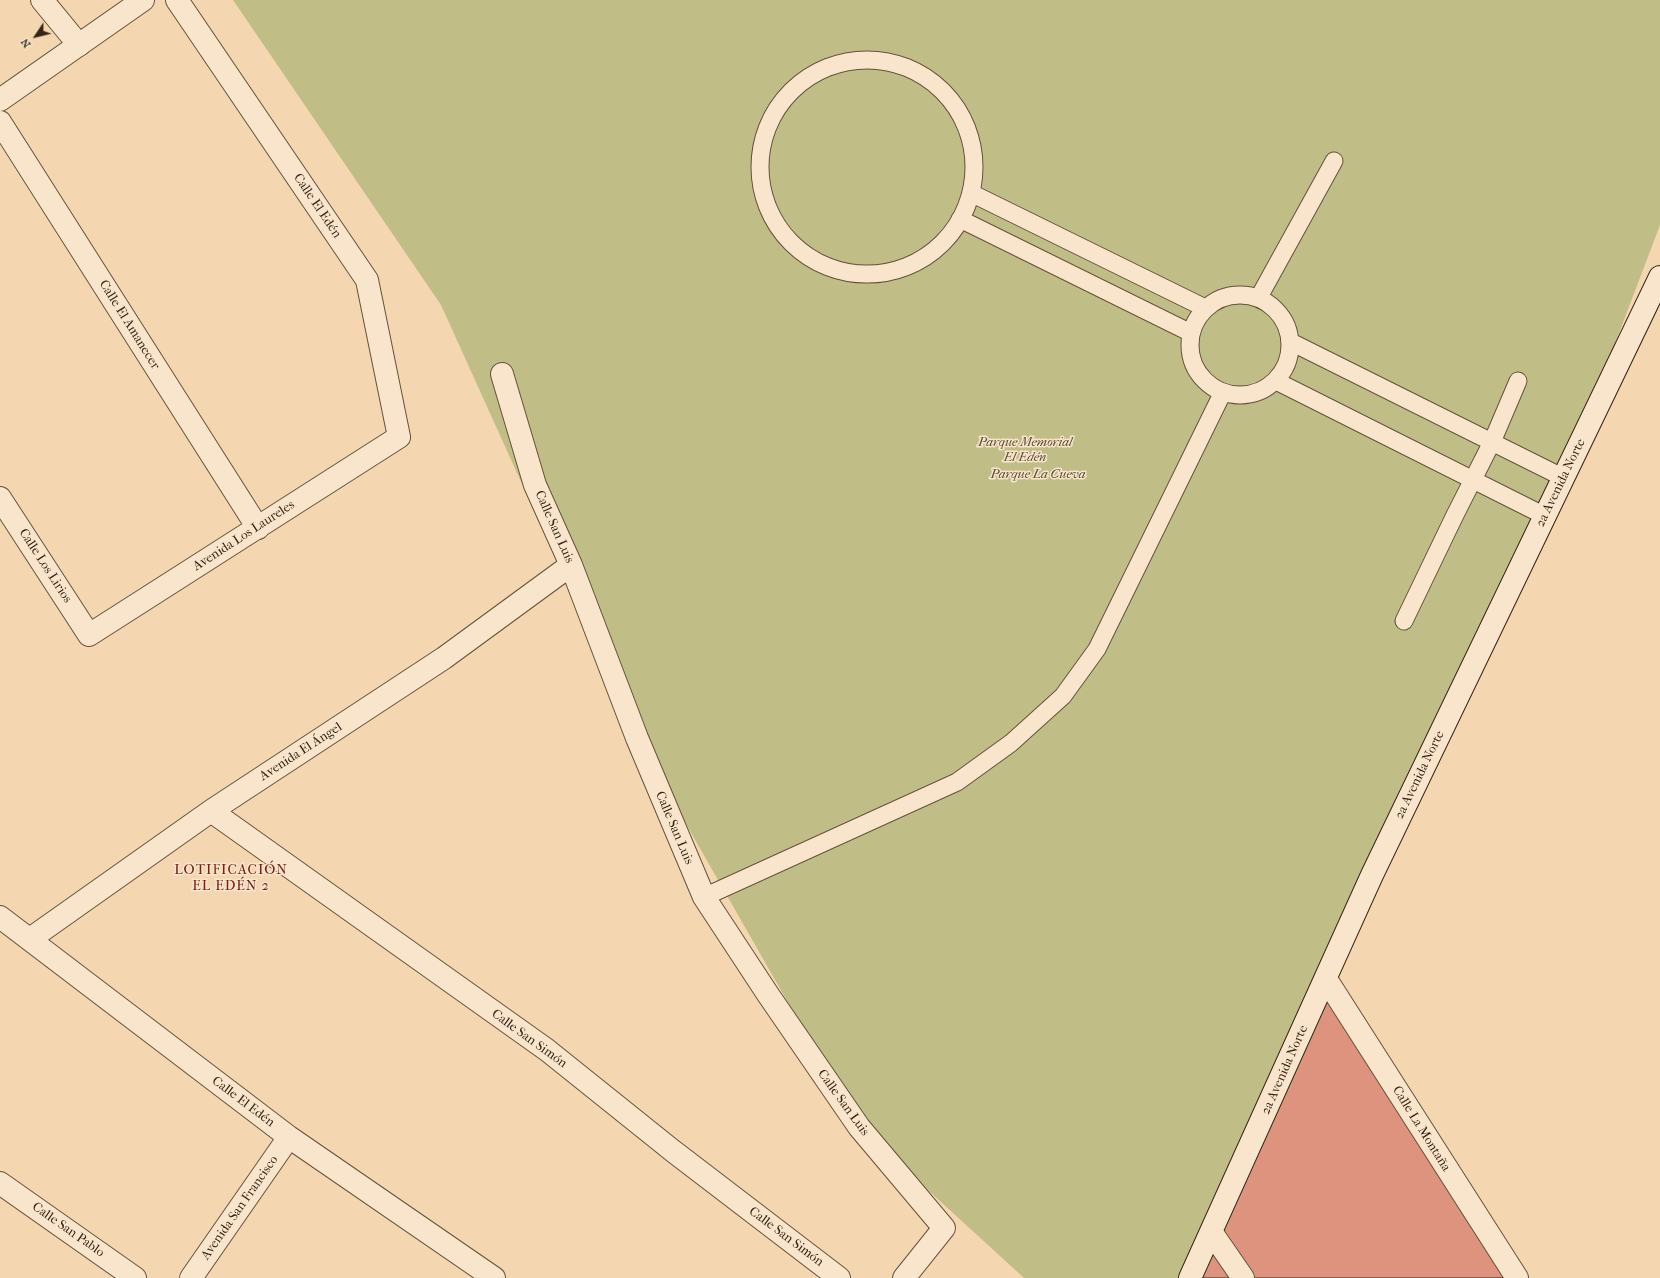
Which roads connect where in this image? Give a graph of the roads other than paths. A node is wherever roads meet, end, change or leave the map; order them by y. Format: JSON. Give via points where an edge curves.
{"nodes":[{"id":1,"x":42,"y":0,"type":"edge"},
{"id":2,"x":143,"y":0,"type":"edge"},
{"id":3,"x":177,"y":0,"type":"edge"},
{"id":4,"x":79,"y":45,"type":"junction"},
{"id":5,"x":0,"y":100,"type":"edge"},
{"id":6,"x":0,"y":122,"type":"edge"},
{"id":7,"x":1334,"y":161,"type":"dead end"},
{"id":8,"x":970,"y":192,"type":"junction"},
{"id":9,"x":960,"y":219,"type":"junction"},
{"id":10,"x":1660,"y":277,"type":"edge"},
{"id":11,"x":1259,"y":298,"type":"junction"},
{"id":12,"x":1205,"y":308,"type":"junction"},
{"id":13,"x":1191,"y":333,"type":"junction"},
{"id":14,"x":1291,"y":342,"type":"junction"},
{"id":15,"x":502,"y":374,"type":"dead end"},
{"id":16,"x":1276,"y":381,"type":"junction"},
{"id":17,"x":1518,"y":381,"type":"dead end"},
{"id":18,"x":1222,"y":392,"type":"junction"},
{"id":19,"x":399,"y":437,"type":"joint"},
{"id":20,"x":1492,"y":442,"type":"junction"},
{"id":21,"x":1564,"y":478,"type":"junction"},
{"id":22,"x":1473,"y":480,"type":"junction"},
{"id":23,"x":0,"y":498,"type":"edge"},
{"id":24,"x":1545,"y":516,"type":"junction"},
{"id":25,"x":258,"y":528,"type":"junction"},
{"id":26,"x":570,"y":565,"type":"junction"},
{"id":27,"x":1404,"y":621,"type":"dead end"},
{"id":28,"x":89,"y":636,"type":"joint"},
{"id":29,"x":211,"y":811,"type":"junction"},
{"id":30,"x":704,"y":896,"type":"junction"},
{"id":31,"x":0,"y":917,"type":"edge"},
{"id":32,"x":30,"y":939,"type":"junction"},
{"id":33,"x":1326,"y":979,"type":"junction"},
{"id":34,"x":290,"y":1137,"type":"junction"},
{"id":35,"x":0,"y":1183,"type":"edge"},
{"id":36,"x":1212,"y":1233,"type":"junction"},
{"id":37,"x":135,"y":1278,"type":"edge"},
{"id":38,"x":191,"y":1278,"type":"edge"},
{"id":39,"x":494,"y":1278,"type":"edge"},
{"id":40,"x":839,"y":1278,"type":"edge"},
{"id":41,"x":904,"y":1278,"type":"edge"},
{"id":42,"x":1190,"y":1278,"type":"edge"},
{"id":43,"x":1243,"y":1278,"type":"edge"},
{"id":44,"x":1517,"y":1278,"type":"edge"}],
"edges":[{"from":1,"to":4,"type":"street"},
{"from":2,"to":4,"type":"street"},
{"from":3,"to":19,"type":"street","name":"Calle El Edén","via":[[367,280]]},
{"from":4,"to":5,"type":"street"},
{"from":6,"to":25,"type":"street","name":"Calle El Amanecer"},
{"from":7,"to":11,"type":"lane"},
{"from":8,"to":9,"type":"lane"},
{"from":8,"to":9,"type":"lane","via":[[974,172],[972,152],[959,114],[947,97],[932,83],[896,64],[854,60],[814,73],[782,100],[771,118],[760,158],[761,180],[766,201],[775,221],[788,238],[803,252],[822,264],[842,271],[863,274],[906,267],[941,245]]},
{"from":8,"to":12,"type":"lane"},
{"from":9,"to":13,"type":"lane"},
{"from":10,"to":21,"type":"street","name":"2a Avenida Norte"},
{"from":11,"to":12,"type":"lane","via":[[1245,294],[1231,295]]},
{"from":11,"to":14,"type":"lane","via":[[1281,315],[1288,327]]},
{"from":12,"to":13,"type":"lane"},
{"from":13,"to":18,"type":"lane","via":[[1190,348],[1193,362],[1200,375]]},
{"from":14,"to":16,"type":"lane","via":[[1290,356],[1285,369]]},
{"from":14,"to":20,"type":"lane"},
{"from":15,"to":26,"type":"street","name":"Calle San Luis","via":[[535,485]]},
{"from":16,"to":18,"type":"lane","via":[[1264,390],[1251,394]]},
{"from":16,"to":22,"type":"lane"},
{"from":17,"to":20,"type":"lane"},
{"from":18,"to":30,"type":"lane","via":[[1097,649],[1063,696],[1011,743],[957,782]]},
{"from":19,"to":25,"type":"street","name":"Avenida Los Laureles"},
{"from":20,"to":21,"type":"lane"},
{"from":20,"to":22,"type":"lane"},
{"from":21,"to":24,"type":"street","name":"2a Avenida Norte"},
{"from":22,"to":24,"type":"lane"},
{"from":22,"to":27,"type":"lane"},
{"from":23,"to":28,"type":"street","name":"Calle Los Lirios"},
{"from":24,"to":33,"type":"street","name":"2a Avenida Norte","via":[[1372,875]]},
{"from":25,"to":28,"type":"street","name":"Avenida Los Laureles"},
{"from":26,"to":29,"type":"street","name":"Avenida El Ángel","via":[[444,658]]},
{"from":26,"to":30,"type":"street","name":"Calle San Luis","via":[[637,738]]},
{"from":29,"to":32,"type":"street","name":"Avenida El Ángel"},
{"from":29,"to":40,"type":"street","name":"Calle San Simón","via":[[546,1050]]},
{"from":30,"to":41,"type":"street","name":"Calle San Luis","via":[[766,993],[859,1127],[944,1228]]},
{"from":31,"to":32,"type":"street","name":"Calle El Edén"},
{"from":32,"to":34,"type":"street","name":"Calle El Edén"},
{"from":33,"to":36,"type":"street","name":"2a Avenida Norte"},
{"from":33,"to":44,"type":"street","name":"Calle La Montaña"},
{"from":34,"to":38,"type":"street","name":"Avenida San Francisco"},
{"from":34,"to":39,"type":"street","name":"Calle El Edén"},
{"from":35,"to":37,"type":"street","name":"Calle San Pablo"},
{"from":36,"to":42,"type":"street","name":"2a Avenida Norte"},
{"from":36,"to":43,"type":"street"}]}
